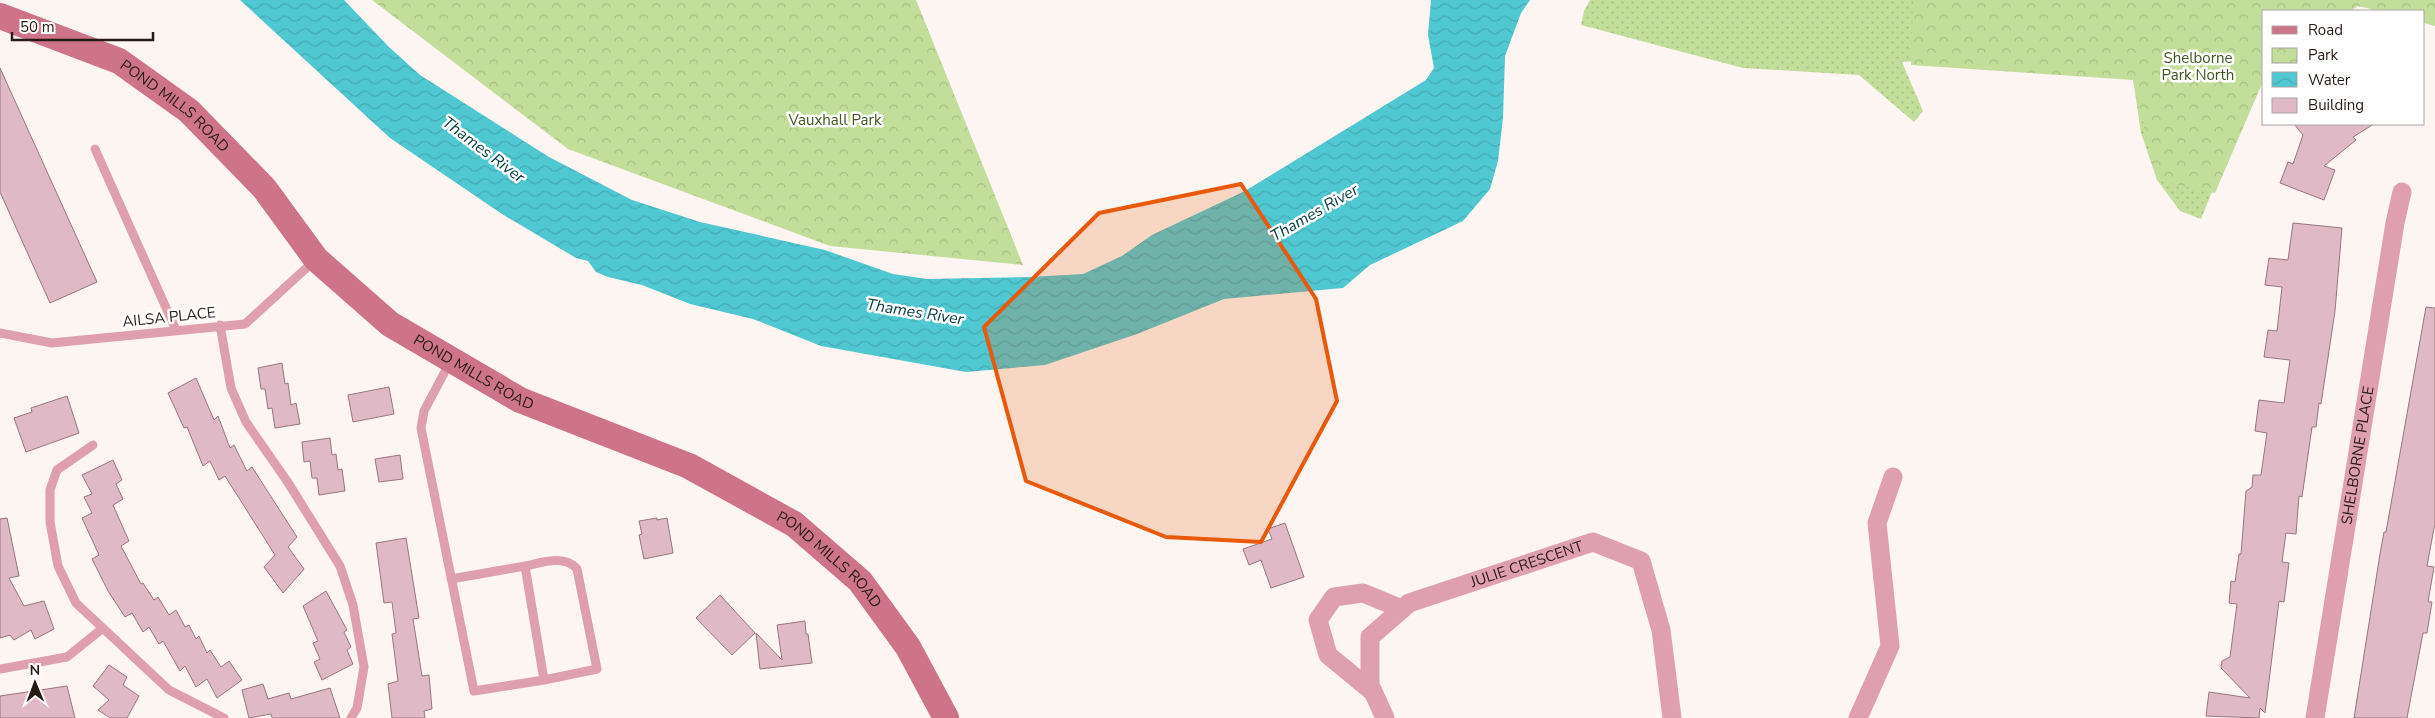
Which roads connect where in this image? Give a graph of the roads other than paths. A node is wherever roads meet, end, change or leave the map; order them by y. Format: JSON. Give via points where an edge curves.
{"nodes":[{"id":1,"x":0,"y":16,"type":"edge"},
{"id":2,"x":95,"y":149,"type":"dead end"},
{"id":3,"x":2402,"y":192,"type":"dead end"},
{"id":4,"x":316,"y":259,"type":"junction"},
{"id":5,"x":220,"y":325,"type":"junction"},
{"id":6,"x":176,"y":330,"type":"junction"},
{"id":7,"x":0,"y":333,"type":"edge"},
{"id":8,"x":451,"y":360,"type":"junction"},
{"id":9,"x":93,"y":444,"type":"dead end"},
{"id":10,"x":1893,"y":476,"type":"dead end"},
{"id":11,"x":524,"y":566,"type":"junction"},
{"id":12,"x":451,"y":579,"type":"junction"},
{"id":13,"x":1402,"y":609,"type":"junction"},
{"id":14,"x":103,"y":628,"type":"junction"},
{"id":15,"x":0,"y":669,"type":"edge"},
{"id":16,"x":544,"y":680,"type":"junction"},
{"id":17,"x":1374,"y":692,"type":"junction"},
{"id":18,"x":224,"y":718,"type":"edge"},
{"id":19,"x":351,"y":718,"type":"edge"},
{"id":20,"x":946,"y":718,"type":"edge"},
{"id":21,"x":1385,"y":718,"type":"edge"},
{"id":22,"x":1672,"y":718,"type":"edge"},
{"id":23,"x":1858,"y":718,"type":"edge"},
{"id":24,"x":2315,"y":718,"type":"edge"}],
"edges":[{"from":1,"to":4,"type":"main road","name":"POND MILLS ROAD","via":[[119,61],[189,111],[264,188]]},
{"from":2,"to":6,"type":"lane"},
{"from":3,"to":24,"type":"street","name":"SHELBORNE PLACE"},
{"from":4,"to":5,"type":"lane","name":"AILSA PLACE","via":[[244,324]]},
{"from":4,"to":8,"type":"main road","name":"POND MILLS ROAD","via":[[390,324]]},
{"from":5,"to":6,"type":"lane","name":"AILSA PLACE"},
{"from":5,"to":19,"type":"lane","via":[[231,388],[246,422],[340,566],[353,605],[364,667],[358,708]]},
{"from":6,"to":7,"type":"lane","name":"AILSA PLACE","via":[[52,343]]},
{"from":8,"to":12,"type":"lane","via":[[424,411],[422,428]]},
{"from":8,"to":20,"type":"main road","name":"POND MILLS ROAD","via":[[520,400],[689,466],[794,524],[860,582],[908,647]]},
{"from":9,"to":14,"type":"lane","via":[[57,470],[50,490],[50,522],[58,566],[76,603]]},
{"from":10,"to":23,"type":"street","via":[[1877,523],[1890,646]]},
{"from":11,"to":12,"type":"lane"},
{"from":11,"to":16,"type":"lane"},
{"from":11,"to":16,"type":"lane","via":[[564,561],[577,569],[597,670]]},
{"from":12,"to":16,"type":"lane","via":[[474,691]]},
{"from":13,"to":17,"type":"street","name":"JULIE CRESCENT","via":[[1370,637],[1370,684]]},
{"from":13,"to":17,"type":"street","name":"JULIE CRESCENT","via":[[1363,593],[1334,597],[1318,620],[1328,655]]},
{"from":13,"to":22,"type":"street","name":"JULIE CRESCENT","via":[[1410,603],[1593,542],[1633,557],[1641,561],[1661,630]]},
{"from":14,"to":15,"type":"lane","via":[[67,657]]},
{"from":14,"to":18,"type":"lane","via":[[169,690]]},
{"from":17,"to":21,"type":"street","name":"JULIE CRESCENT"}]}
